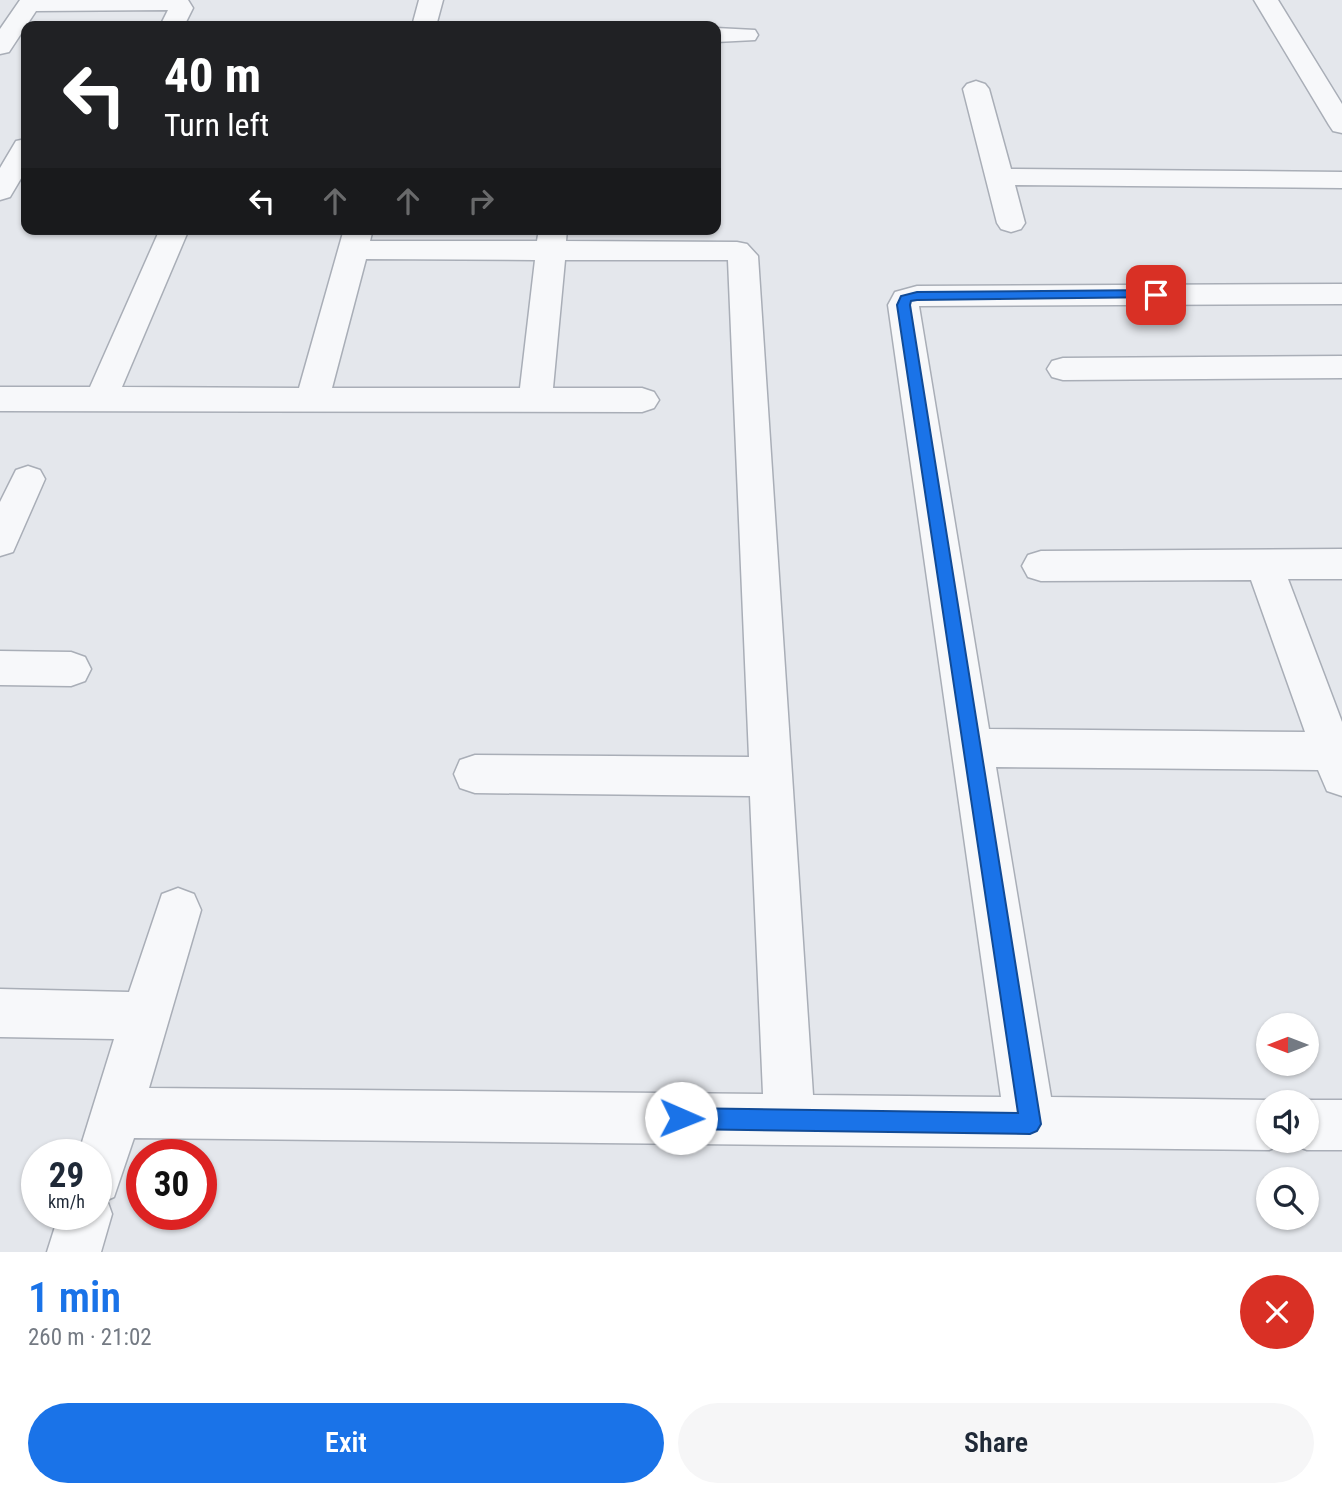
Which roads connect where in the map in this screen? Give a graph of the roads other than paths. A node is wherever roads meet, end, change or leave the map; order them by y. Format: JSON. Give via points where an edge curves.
{"nodes":[{"id":1,"x":431,"y":0,"type":"edge"},
{"id":2,"x":1266,"y":0,"type":"edge"},
{"id":3,"x":31,"y":2,"type":"edge"},
{"id":4,"x":109,"y":2,"type":"edge"},
{"id":5,"x":174,"y":21,"type":"edge"},
{"id":6,"x":425,"y":21,"type":"edge"},
{"id":7,"x":721,"y":35,"type":"edge"},
{"id":8,"x":746,"y":35,"type":"dead end"},
{"id":9,"x":0,"y":47,"type":"edge"},
{"id":10,"x":976,"y":89,"type":"dead end"},
{"id":11,"x":1342,"y":125,"type":"edge"},
{"id":12,"x":21,"y":155,"type":"edge"},
{"id":13,"x":1000,"y":177,"type":"junction"},
{"id":14,"x":1342,"y":180,"type":"edge"},
{"id":15,"x":0,"y":191,"type":"edge"},
{"id":16,"x":1011,"y":223,"type":"dead end"},
{"id":17,"x":172,"y":235,"type":"edge"},
{"id":18,"x":356,"y":240,"type":"edge"},
{"id":19,"x":552,"y":240,"type":"edge"},
{"id":20,"x":1342,"y":293,"type":"edge"},
{"id":21,"x":1342,"y":367,"type":"edge"},
{"id":22,"x":1063,"y":369,"type":"dead end"},
{"id":23,"x":313,"y":398,"type":"junction"},
{"id":24,"x":0,"y":399,"type":"edge"},
{"id":25,"x":101,"y":399,"type":"junction"},
{"id":26,"x":535,"y":400,"type":"junction"},
{"id":27,"x":642,"y":400,"type":"dead end"},
{"id":28,"x":28,"y":479,"type":"dead end"},
{"id":29,"x":0,"y":542,"type":"edge"},
{"id":30,"x":1342,"y":564,"type":"edge"},
{"id":31,"x":1264,"y":565,"type":"junction"},
{"id":32,"x":1041,"y":566,"type":"dead end"},
{"id":33,"x":0,"y":668,"type":"edge"},
{"id":34,"x":71,"y":669,"type":"dead end"},
{"id":35,"x":973,"y":748,"type":"junction"},
{"id":36,"x":1337,"y":764,"type":"edge"},
{"id":37,"x":475,"y":774,"type":"dead end"},
{"id":38,"x":771,"y":777,"type":"junction"},
{"id":39,"x":178,"y":910,"type":"dead end"},
{"id":40,"x":0,"y":1013,"type":"edge"},
{"id":41,"x":144,"y":1016,"type":"junction"},
{"id":42,"x":116,"y":1113,"type":"junction"},
{"id":43,"x":789,"y":1119,"type":"junction"},
{"id":44,"x":1030,"y":1124,"type":"junction"},
{"id":45,"x":1256,"y":1125,"type":"edge"},
{"id":46,"x":1319,"y":1125,"type":"edge"},
{"id":47,"x":1342,"y":1125,"type":"edge"},
{"id":48,"x":108,"y":1139,"type":"edge"},
{"id":49,"x":81,"y":1230,"type":"edge"},
{"id":50,"x":74,"y":1252,"type":"edge"}],
"edges":[{"from":1,"to":6,"type":"street"},
{"from":2,"to":11,"type":"street"},
{"from":3,"to":4,"type":"street"},
{"from":3,"to":9,"type":"street"},
{"from":4,"to":5,"type":"street","via":[[179,4]]},
{"from":7,"to":8,"type":"street"},
{"from":10,"to":13,"type":"street"},
{"from":12,"to":15,"type":"street"},
{"from":13,"to":14,"type":"street"},
{"from":13,"to":16,"type":"street"},
{"from":17,"to":25,"type":"street"},
{"from":18,"to":19,"type":"street"},
{"from":18,"to":23,"type":"street"},
{"from":19,"to":26,"type":"street"},
{"from":19,"to":38,"type":"street","via":[[737,251],[743,256]]},
{"from":20,"to":35,"type":"street","via":[[906,299],[903,305]]},
{"from":21,"to":22,"type":"street"},
{"from":23,"to":25,"type":"street"},
{"from":23,"to":26,"type":"street"},
{"from":24,"to":25,"type":"street"},
{"from":26,"to":27,"type":"street"},
{"from":28,"to":29,"type":"street"},
{"from":30,"to":31,"type":"street"},
{"from":31,"to":32,"type":"street"},
{"from":31,"to":36,"type":"street"},
{"from":33,"to":34,"type":"street"},
{"from":35,"to":36,"type":"street"},
{"from":35,"to":44,"type":"street"},
{"from":37,"to":38,"type":"street"},
{"from":38,"to":43,"type":"street"},
{"from":39,"to":41,"type":"street"},
{"from":40,"to":41,"type":"street"},
{"from":41,"to":42,"type":"street"},
{"from":42,"to":43,"type":"street"},
{"from":42,"to":48,"type":"street"},
{"from":43,"to":44,"type":"street"},
{"from":44,"to":45,"type":"street"},
{"from":46,"to":47,"type":"street"},
{"from":49,"to":50,"type":"street"}]}
